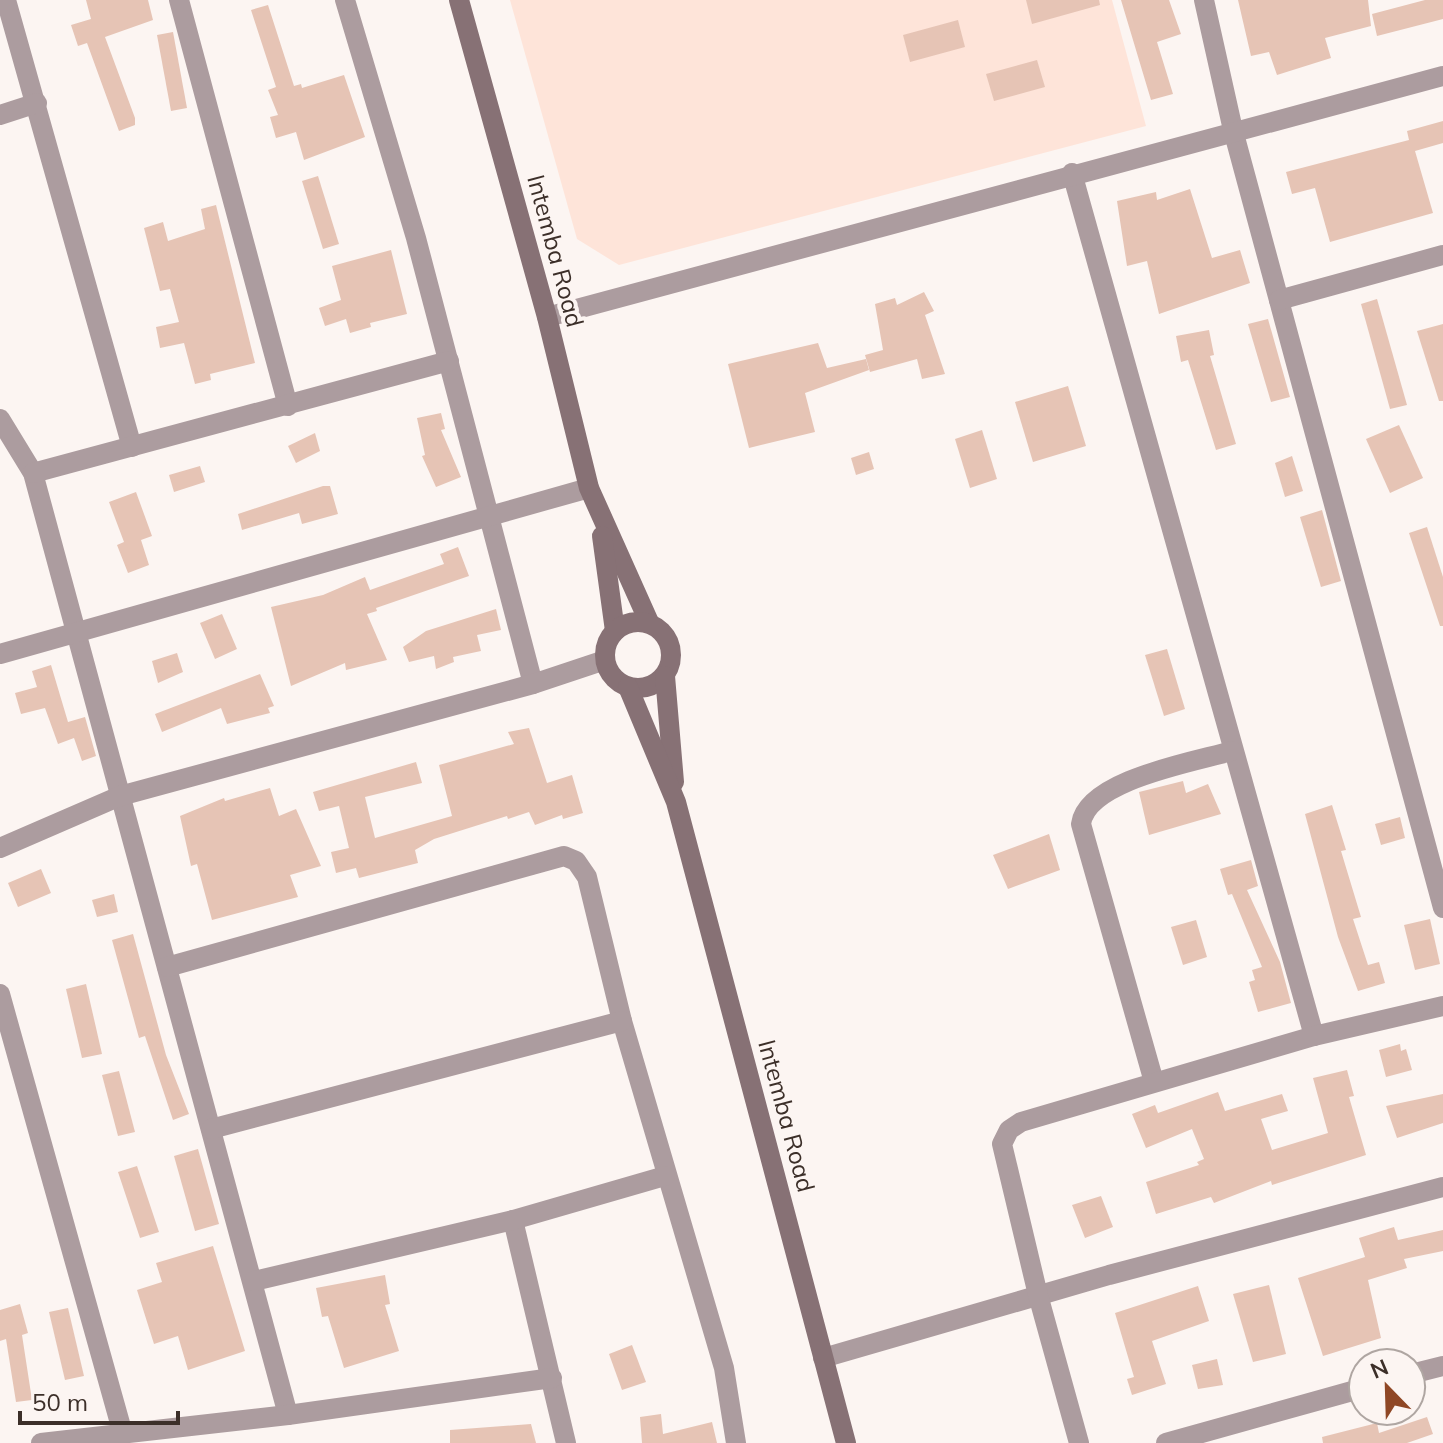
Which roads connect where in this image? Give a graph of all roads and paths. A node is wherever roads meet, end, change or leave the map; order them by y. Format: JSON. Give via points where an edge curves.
{"nodes":[{"id":1,"x":6,"y":0,"type":"edge"},
{"id":2,"x":179,"y":0,"type":"edge"},
{"id":3,"x":345,"y":0,"type":"edge"},
{"id":4,"x":459,"y":0,"type":"edge"},
{"id":5,"x":1204,"y":0,"type":"edge"},
{"id":6,"x":1443,"y":76,"type":"edge"},
{"id":7,"x":37,"y":103,"type":"junction"},
{"id":8,"x":0,"y":115,"type":"edge"},
{"id":9,"x":1233,"y":130,"type":"junction"},
{"id":10,"x":1072,"y":173,"type":"junction"},
{"id":11,"x":1443,"y":255,"type":"edge"},
{"id":12,"x":1279,"y":300,"type":"junction"},
{"id":13,"x":547,"y":317,"type":"junction"},
{"id":14,"x":449,"y":361,"type":"junction"},
{"id":15,"x":288,"y":406,"type":"junction"},
{"id":16,"x":0,"y":419,"type":"edge"},
{"id":17,"x":132,"y":447,"type":"junction"},
{"id":18,"x":33,"y":473,"type":"junction"},
{"id":19,"x":589,"y":488,"type":"junction"},
{"id":20,"x":486,"y":516,"type":"junction"},
{"id":21,"x":599,"y":517,"type":"junction"},
{"id":22,"x":649,"y":622,"type":"junction"},
{"id":23,"x":615,"y":631,"type":"junction"},
{"id":24,"x":75,"y":632,"type":"junction"},
{"id":25,"x":0,"y":654,"type":"edge"},
{"id":26,"x":605,"y":660,"type":"junction"},
{"id":27,"x":665,"y":676,"type":"junction"},
{"id":28,"x":533,"y":684,"type":"junction"},
{"id":29,"x":628,"y":687,"type":"junction"},
{"id":30,"x":1232,"y":751,"type":"junction"},
{"id":31,"x":120,"y":796,"type":"junction"},
{"id":32,"x":676,"y":802,"type":"junction"},
{"id":33,"x":0,"y":848,"type":"edge"},
{"id":34,"x":1443,"y":908,"type":"edge"},
{"id":35,"x":167,"y":967,"type":"junction"},
{"id":36,"x":0,"y":994,"type":"edge"},
{"id":37,"x":1443,"y":1006,"type":"edge"},
{"id":38,"x":622,"y":1021,"type":"junction"},
{"id":39,"x":1314,"y":1036,"type":"junction"},
{"id":40,"x":1154,"y":1082,"type":"junction"},
{"id":41,"x":211,"y":1129,"type":"junction"},
{"id":42,"x":665,"y":1176,"type":"junction"},
{"id":43,"x":1443,"y":1187,"type":"edge"},
{"id":44,"x":513,"y":1220,"type":"junction"},
{"id":45,"x":254,"y":1281,"type":"junction"},
{"id":46,"x":1038,"y":1295,"type":"junction"},
{"id":47,"x":823,"y":1358,"type":"junction"},
{"id":48,"x":552,"y":1378,"type":"junction"},
{"id":49,"x":1347,"y":1392,"type":"edge"},
{"id":50,"x":288,"y":1415,"type":"junction"},
{"id":51,"x":123,"y":1434,"type":"junction"},
{"id":52,"x":41,"y":1443,"type":"edge"},
{"id":53,"x":566,"y":1443,"type":"edge"},
{"id":54,"x":736,"y":1443,"type":"edge"},
{"id":55,"x":846,"y":1443,"type":"edge"},
{"id":56,"x":1079,"y":1443,"type":"edge"},
{"id":57,"x":1166,"y":1443,"type":"edge"}],
"edges":[{"from":1,"to":7,"type":"street"},
{"from":2,"to":15,"type":"street"},
{"from":3,"to":14,"type":"street"},
{"from":4,"to":13,"type":"street","name":"Intemba Road"},
{"from":5,"to":9,"type":"street"},
{"from":6,"to":9,"type":"street"},
{"from":7,"to":8,"type":"street"},
{"from":7,"to":17,"type":"street"},
{"from":9,"to":10,"type":"street"},
{"from":9,"to":12,"type":"street"},
{"from":10,"to":13,"type":"street"},
{"from":10,"to":30,"type":"street"},
{"from":11,"to":12,"type":"street"},
{"from":12,"to":34,"type":"street"},
{"from":13,"to":19,"type":"street","name":"Intemba Road"},
{"from":14,"to":15,"type":"street"},
{"from":14,"to":20,"type":"street"},
{"from":15,"to":17,"type":"street"},
{"from":16,"to":18,"type":"street"},
{"from":17,"to":18,"type":"street"},
{"from":18,"to":24,"type":"street"},
{"from":19,"to":20,"type":"street"},
{"from":19,"to":21,"type":"street","name":"Intemba Road"},
{"from":20,"to":24,"type":"street"},
{"from":20,"to":28,"type":"street"},
{"from":21,"to":22,"type":"street"},
{"from":21,"to":23,"type":"street"},
{"from":22,"to":23,"type":"street","via":[[631,622]]},
{"from":22,"to":27,"type":"street","via":[[667,635],[673,656]]},
{"from":23,"to":26,"type":"street","via":[[606,644]]},
{"from":24,"to":25,"type":"street"},
{"from":24,"to":31,"type":"street"},
{"from":26,"to":28,"type":"street"},
{"from":26,"to":29,"type":"street","via":[[613,677]]},
{"from":27,"to":29,"type":"street","via":[[648,687]]},
{"from":27,"to":32,"type":"street"},
{"from":28,"to":31,"type":"street"},
{"from":29,"to":32,"type":"street"},
{"from":30,"to":39,"type":"street"},
{"from":30,"to":40,"type":"street","via":[[1120,784],[1097,795],[1083,810],[1081,824]]},
{"from":31,"to":33,"type":"street"},
{"from":31,"to":35,"type":"street"},
{"from":32,"to":47,"type":"street","name":"Intemba Road"},
{"from":35,"to":38,"type":"street","via":[[564,856],[576,861],[587,877]]},
{"from":35,"to":41,"type":"street"},
{"from":36,"to":51,"type":"street"},
{"from":37,"to":39,"type":"street"},
{"from":38,"to":41,"type":"street"},
{"from":38,"to":42,"type":"street"},
{"from":39,"to":40,"type":"street"},
{"from":40,"to":46,"type":"street","via":[[1009,1130],[1002,1144]]},
{"from":41,"to":45,"type":"street"},
{"from":42,"to":44,"type":"street"},
{"from":42,"to":54,"type":"street","via":[[724,1368]]},
{"from":43,"to":46,"type":"street"},
{"from":44,"to":45,"type":"street"},
{"from":44,"to":48,"type":"street"},
{"from":45,"to":50,"type":"street"},
{"from":46,"to":47,"type":"street"},
{"from":46,"to":56,"type":"street"},
{"from":47,"to":55,"type":"street","name":"Intemba Road"},
{"from":48,"to":50,"type":"street"},
{"from":48,"to":53,"type":"street"},
{"from":49,"to":57,"type":"street"},
{"from":50,"to":51,"type":"street"},
{"from":51,"to":52,"type":"street"}]}
